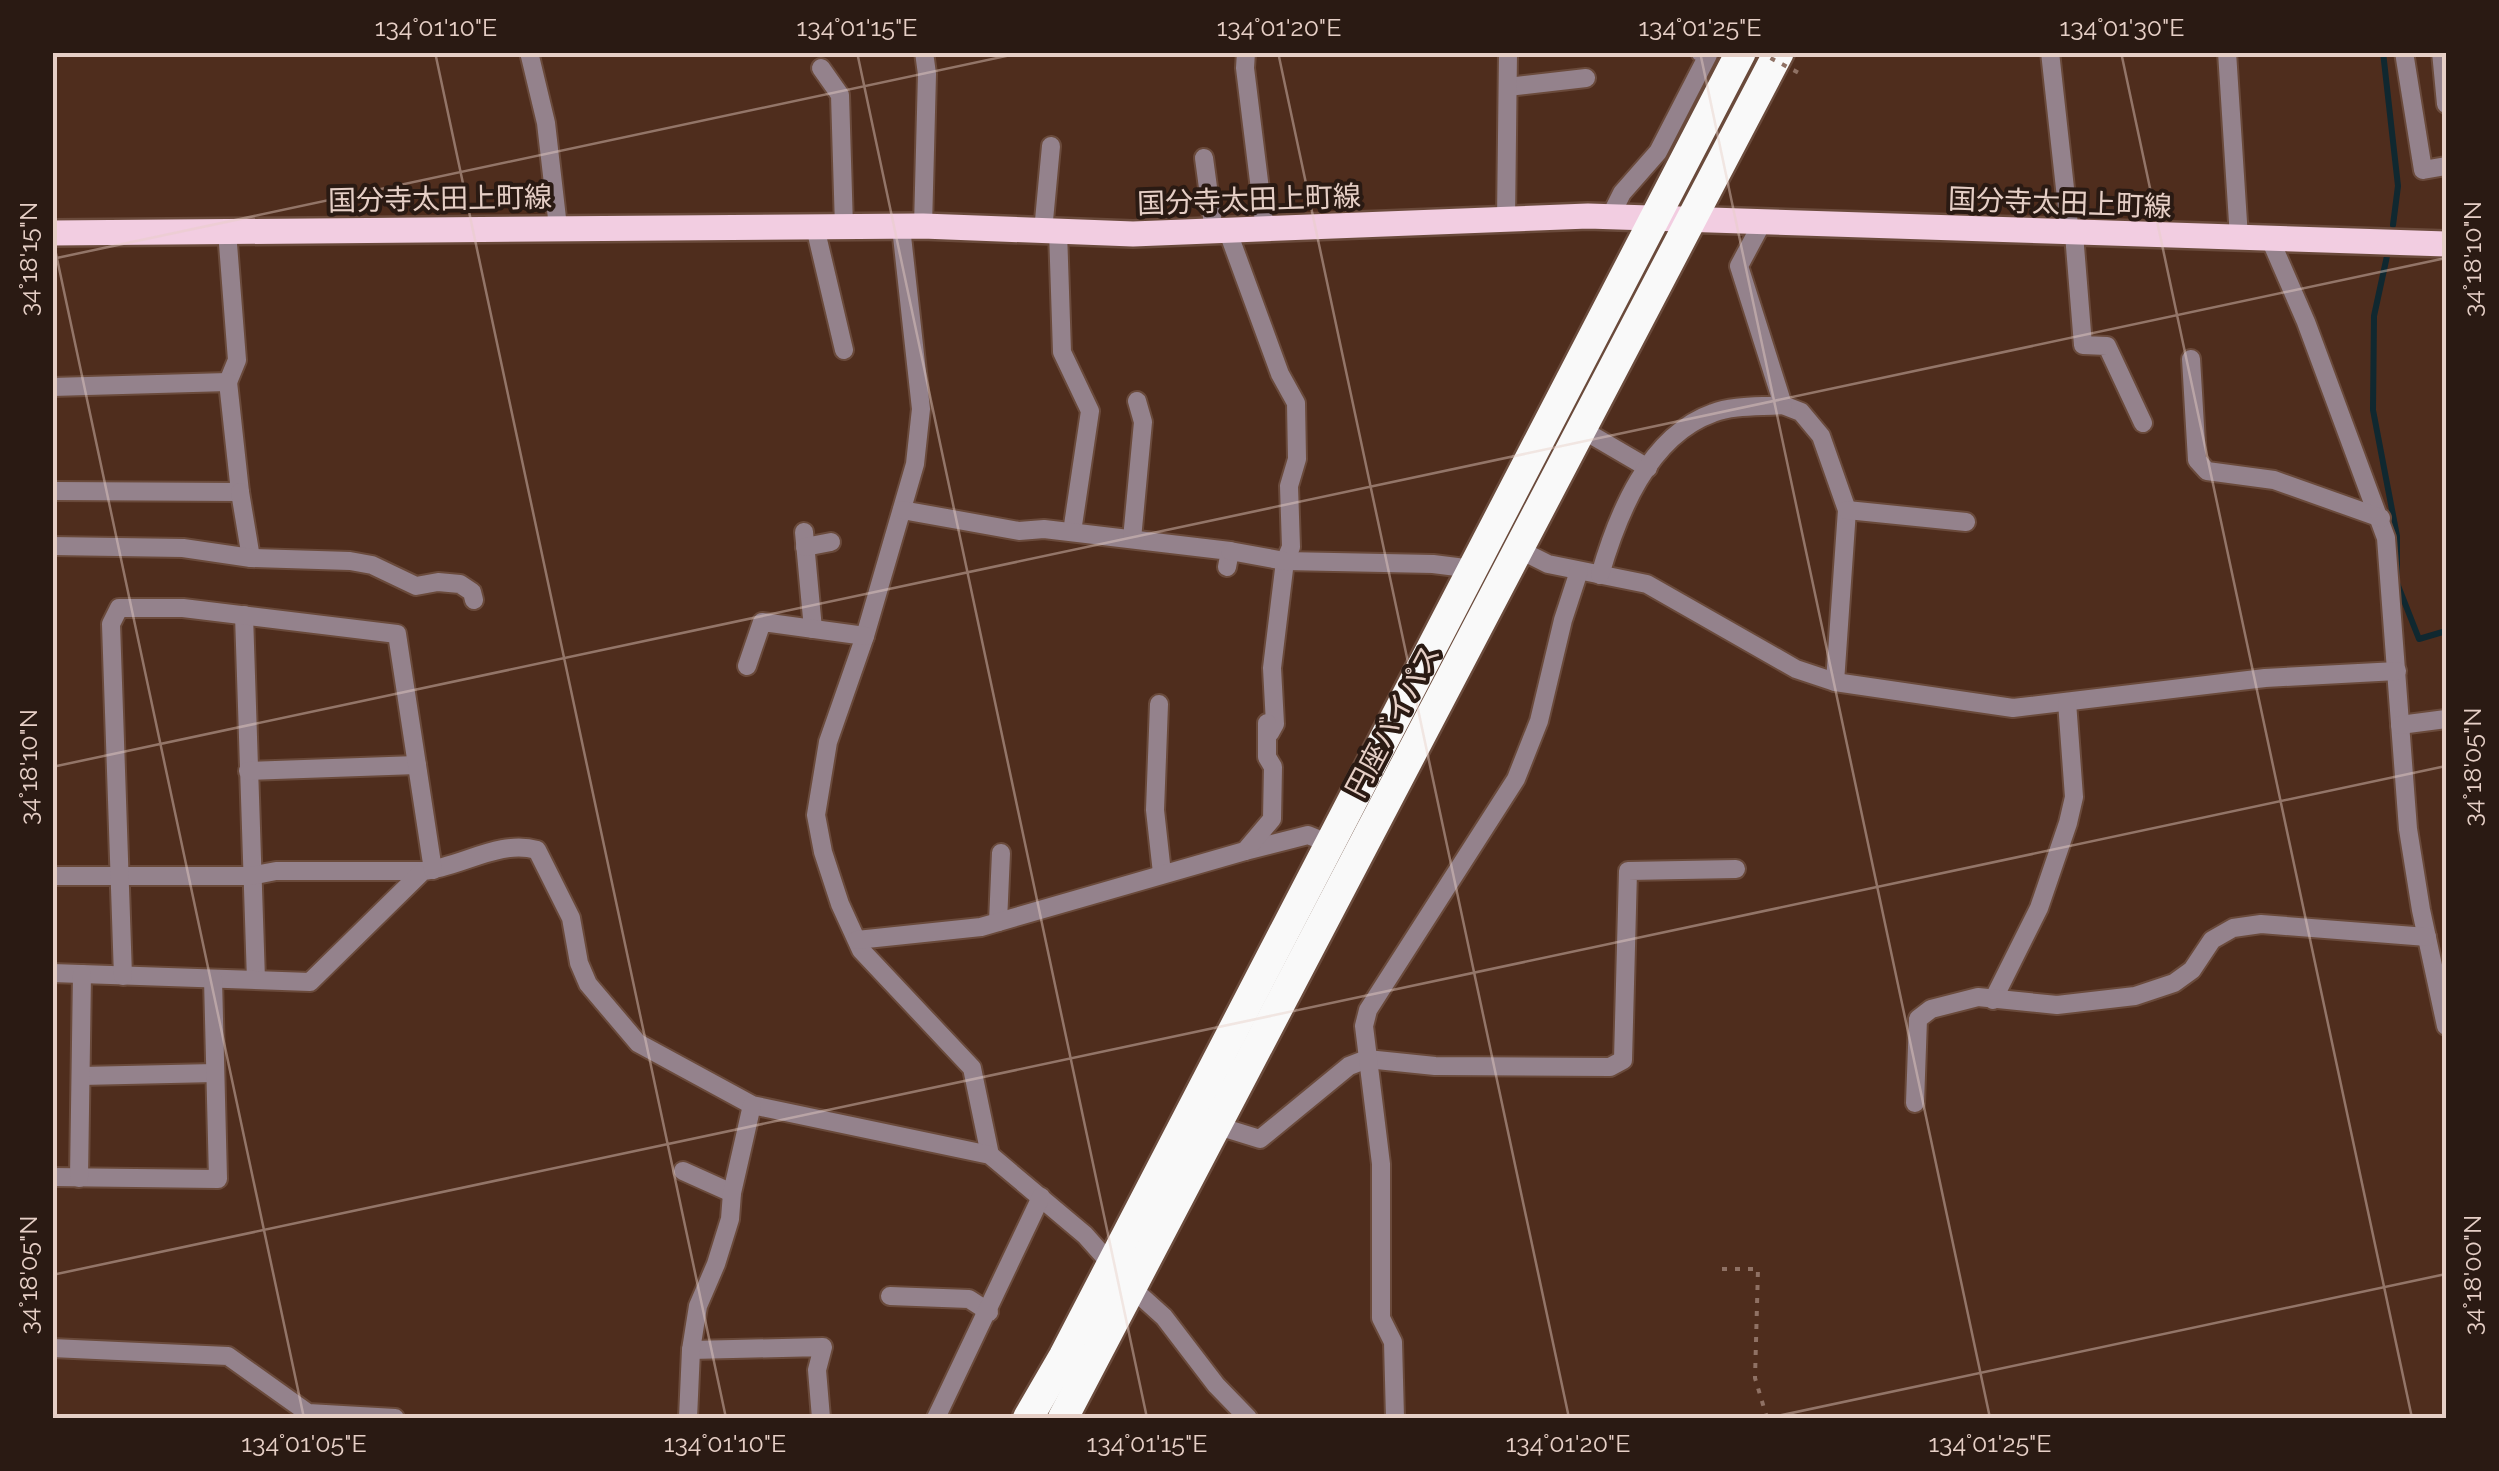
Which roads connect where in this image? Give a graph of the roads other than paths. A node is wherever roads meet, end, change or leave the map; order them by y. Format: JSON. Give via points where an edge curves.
{"nodes":[{"id":1,"x":529,"y":52,"type":"edge"},
{"id":2,"x":924,"y":52,"type":"edge"},
{"id":3,"x":1246,"y":52,"type":"edge"},
{"id":4,"x":1508,"y":52,"type":"edge"},
{"id":5,"x":1741,"y":52,"type":"edge"},
{"id":6,"x":2050,"y":52,"type":"edge"},
{"id":7,"x":2227,"y":52,"type":"edge"},
{"id":8,"x":2404,"y":52,"type":"edge"},
{"id":9,"x":2442,"y":52,"type":"edge"},
{"id":10,"x":1705,"y":54,"type":"edge"},
{"id":11,"x":1789,"y":63,"type":"edge"},
{"id":12,"x":822,"y":68,"type":"dead end"},
{"id":13,"x":1586,"y":78,"type":"dead end"},
{"id":14,"x":1508,"y":87,"type":"junction"},
{"id":15,"x":2446,"y":105,"type":"edge"},
{"id":16,"x":2414,"y":112,"type":"junction"},
{"id":17,"x":1051,"y":146,"type":"dead end"},
{"id":18,"x":1204,"y":158,"type":"dead end"},
{"id":19,"x":2446,"y":166,"type":"edge"},
{"id":20,"x":1610,"y":217,"type":"junction"},
{"id":21,"x":1655,"y":218,"type":"junction"},
{"id":22,"x":1506,"y":220,"type":"junction"},
{"id":23,"x":1692,"y":220,"type":"junction"},
{"id":24,"x":1762,"y":223,"type":"junction"},
{"id":25,"x":844,"y":226,"type":"junction"},
{"id":26,"x":558,"y":227,"type":"junction"},
{"id":27,"x":815,"y":227,"type":"junction"},
{"id":28,"x":912,"y":227,"type":"junction"},
{"id":29,"x":1264,"y":230,"type":"junction"},
{"id":30,"x":227,"y":231,"type":"junction"},
{"id":31,"x":1050,"y":231,"type":"junction"},
{"id":32,"x":1221,"y":232,"type":"junction"},
{"id":33,"x":52,"y":233,"type":"edge"},
{"id":34,"x":2072,"y":234,"type":"junction"},
{"id":35,"x":2239,"y":238,"type":"junction"},
{"id":36,"x":2270,"y":239,"type":"junction"},
{"id":37,"x":2446,"y":244,"type":"edge"},
{"id":38,"x":844,"y":350,"type":"dead end"},
{"id":39,"x":2191,"y":359,"type":"dead end"},
{"id":40,"x":228,"y":382,"type":"junction"},
{"id":41,"x":52,"y":387,"type":"edge"},
{"id":42,"x":1137,"y":401,"type":"dead end"},
{"id":43,"x":1783,"y":405,"type":"junction"},
{"id":44,"x":2143,"y":423,"type":"dead end"},
{"id":45,"x":1582,"y":430,"type":"junction"},
{"id":46,"x":1648,"y":468,"type":"junction"},
{"id":47,"x":52,"y":491,"type":"edge"},
{"id":48,"x":240,"y":492,"type":"junction"},
{"id":49,"x":902,"y":510,"type":"junction"},
{"id":50,"x":1847,"y":510,"type":"junction"},
{"id":51,"x":2381,"y":518,"type":"junction"},
{"id":52,"x":1966,"y":522,"type":"dead end"},
{"id":53,"x":1072,"y":532,"type":"junction"},
{"id":54,"x":1132,"y":539,"type":"junction"},
{"id":55,"x":831,"y":542,"type":"dead end"},
{"id":56,"x":52,"y":546,"type":"edge"},
{"id":57,"x":1520,"y":550,"type":"junction"},
{"id":58,"x":251,"y":558,"type":"junction"},
{"id":59,"x":1285,"y":561,"type":"junction"},
{"id":60,"x":1473,"y":569,"type":"junction"},
{"id":61,"x":1579,"y":571,"type":"junction"},
{"id":62,"x":1600,"y":575,"type":"junction"},
{"id":63,"x":474,"y":600,"type":"dead end"},
{"id":64,"x":244,"y":615,"type":"junction"},
{"id":65,"x":813,"y":629,"type":"junction"},
{"id":66,"x":866,"y":636,"type":"junction"},
{"id":67,"x":747,"y":666,"type":"dead end"},
{"id":68,"x":2397,"y":670,"type":"junction"},
{"id":69,"x":1835,"y":682,"type":"junction"},
{"id":70,"x":2067,"y":702,"type":"junction"},
{"id":71,"x":1159,"y":704,"type":"dead end"},
{"id":72,"x":2446,"y":719,"type":"edge"},
{"id":73,"x":2400,"y":724,"type":"junction"},
{"id":74,"x":417,"y":765,"type":"junction"},
{"id":75,"x":248,"y":770,"type":"junction"},
{"id":76,"x":1330,"y":844,"type":"junction"},
{"id":77,"x":1245,"y":851,"type":"junction"},
{"id":78,"x":1001,"y":853,"type":"dead end"},
{"id":79,"x":1736,"y":870,"type":"dead end"},
{"id":80,"x":428,"y":871,"type":"junction"},
{"id":81,"x":1162,"y":872,"type":"junction"},
{"id":82,"x":52,"y":876,"type":"edge"},
{"id":83,"x":250,"y":876,"type":"junction"},
{"id":84,"x":120,"y":877,"type":"junction"},
{"id":85,"x":998,"y":922,"type":"junction"},
{"id":86,"x":2427,"y":937,"type":"junction"},
{"id":87,"x":857,"y":940,"type":"junction"},
{"id":88,"x":52,"y":973,"type":"edge"},
{"id":89,"x":82,"y":974,"type":"junction"},
{"id":90,"x":123,"y":976,"type":"junction"},
{"id":91,"x":212,"y":979,"type":"junction"},
{"id":92,"x":256,"y":980,"type":"junction"},
{"id":93,"x":1992,"y":1000,"type":"junction"},
{"id":94,"x":2444,"y":1003,"type":"edge"},
{"id":95,"x":2446,"y":1026,"type":"edge"},
{"id":96,"x":1366,"y":1059,"type":"junction"},
{"id":97,"x":215,"y":1074,"type":"junction"},
{"id":98,"x":80,"y":1076,"type":"junction"},
{"id":99,"x":1915,"y":1103,"type":"dead end"},
{"id":100,"x":752,"y":1104,"type":"junction"},
{"id":101,"x":1218,"y":1126,"type":"junction"},
{"id":102,"x":990,"y":1155,"type":"junction"},
{"id":103,"x":683,"y":1172,"type":"dead end"},
{"id":104,"x":52,"y":1177,"type":"edge"},
{"id":105,"x":80,"y":1178,"type":"junction"},
{"id":106,"x":732,"y":1193,"type":"junction"},
{"id":107,"x":1041,"y":1197,"type":"junction"},
{"id":108,"x":1111,"y":1266,"type":"junction"},
{"id":109,"x":1133,"y":1289,"type":"junction"},
{"id":110,"x":890,"y":1296,"type":"dead end"},
{"id":111,"x":989,"y":1312,"type":"junction"},
{"id":112,"x":52,"y":1348,"type":"edge"},
{"id":113,"x":691,"y":1350,"type":"junction"},
{"id":114,"x":394,"y":1418,"type":"edge"},
{"id":115,"x":688,"y":1418,"type":"edge"},
{"id":116,"x":821,"y":1418,"type":"edge"},
{"id":117,"x":936,"y":1418,"type":"edge"},
{"id":118,"x":1028,"y":1418,"type":"edge"},
{"id":119,"x":1063,"y":1418,"type":"edge"},
{"id":120,"x":1248,"y":1418,"type":"edge"},
{"id":121,"x":1395,"y":1418,"type":"edge"}],
"edges":[{"from":1,"to":26,"type":"street","via":[[546,124]]},
{"from":2,"to":28,"type":"street"},
{"from":3,"to":29,"type":"street"},
{"from":4,"to":14,"type":"street"},
{"from":5,"to":21,"type":"highway","name":"円座バイパス"},
{"from":6,"to":34,"type":"street"},
{"from":7,"to":35,"type":"street"},
{"from":8,"to":16,"type":"street"},
{"from":9,"to":15,"type":"street"},
{"from":10,"to":20,"type":"street","via":[[1658,152]]},
{"from":11,"to":23,"type":"highway","name":"円座バイパス"},
{"from":12,"to":25,"type":"street","via":[[840,96]]},
{"from":13,"to":14,"type":"street"},
{"from":14,"to":22,"type":"street"},
{"from":15,"to":16,"type":"street"},
{"from":16,"to":19,"type":"street","via":[[2422,170]]},
{"from":17,"to":31,"type":"street"},
{"from":18,"to":32,"type":"street"},
{"from":20,"to":21,"type":"main road","name":"国分寺太田上町線"},
{"from":20,"to":22,"type":"main road","name":"国分寺太田上町線"},
{"from":21,"to":23,"type":"main road","name":"国分寺太田上町線"},
{"from":21,"to":60,"type":"highway","name":"円座バイパス"},
{"from":22,"to":29,"type":"main road","name":"国分寺太田上町線"},
{"from":23,"to":24,"type":"main road","name":"国分寺太田上町線"},
{"from":23,"to":45,"type":"highway","name":"円座バイパス"},
{"from":24,"to":34,"type":"main road","name":"国分寺太田上町線"},
{"from":24,"to":43,"type":"street","via":[[1739,266]]},
{"from":25,"to":27,"type":"main road","name":"国分寺太田上町線"},
{"from":25,"to":28,"type":"main road","name":"国分寺太田上町線"},
{"from":26,"to":27,"type":"main road","name":"国分寺太田上町線"},
{"from":26,"to":30,"type":"main road","name":"国分寺太田上町線"},
{"from":27,"to":38,"type":"street"},
{"from":28,"to":31,"type":"main road","name":"国分寺太田上町線"},
{"from":28,"to":49,"type":"street","via":[[921,409]]},
{"from":29,"to":32,"type":"main road","name":"国分寺太田上町線"},
{"from":30,"to":33,"type":"main road","name":"国分寺太田上町線"},
{"from":30,"to":40,"type":"street","via":[[237,360]]},
{"from":31,"to":32,"type":"main road","name":"国分寺太田上町線"},
{"from":31,"to":53,"type":"street","via":[[1062,352],[1090,411]]},
{"from":32,"to":59,"type":"street","via":[[1296,402],[1291,548]]},
{"from":34,"to":35,"type":"main road","name":"国分寺太田上町線"},
{"from":34,"to":44,"type":"street","via":[[2083,345],[2107,346]]},
{"from":35,"to":36,"type":"main road","name":"国分寺太田上町線"},
{"from":36,"to":37,"type":"main road","name":"国分寺太田上町線"},
{"from":36,"to":51,"type":"street"},
{"from":39,"to":51,"type":"street","via":[[2198,460],[2207,471],[2274,480]]},
{"from":40,"to":41,"type":"street"},
{"from":40,"to":48,"type":"street"},
{"from":42,"to":54,"type":"street","via":[[1143,422]]},
{"from":43,"to":46,"type":"street","via":[[1713,412]]},
{"from":43,"to":50,"type":"street","via":[[1801,412],[1821,436]]},
{"from":45,"to":46,"type":"street"},
{"from":45,"to":57,"type":"highway","name":"円座バイパス"},
{"from":46,"to":62,"type":"street","via":[[1624,508]]},
{"from":47,"to":48,"type":"street"},
{"from":48,"to":58,"type":"street"},
{"from":49,"to":53,"type":"street","via":[[1020,531]]},
{"from":49,"to":66,"type":"street"},
{"from":50,"to":52,"type":"street"},
{"from":50,"to":69,"type":"street"},
{"from":51,"to":68,"type":"street"},
{"from":53,"to":54,"type":"street"},
{"from":54,"to":59,"type":"street","via":[[1229,559]]},
{"from":55,"to":65,"type":"street","via":[[804,539]]},
{"from":56,"to":58,"type":"street","via":[[183,548]]},
{"from":57,"to":61,"type":"street"},
{"from":57,"to":101,"type":"highway","name":"円座バイパス"},
{"from":58,"to":63,"type":"street","via":[[372,564],[416,586],[460,584]]},
{"from":59,"to":60,"type":"street"},
{"from":59,"to":77,"type":"street","via":[[1272,668],[1275,724],[1267,731],[1272,819]]},
{"from":60,"to":76,"type":"highway","name":"円座バイパス"},
{"from":61,"to":62,"type":"street"},
{"from":61,"to":96,"type":"street","via":[[1516,780],[1368,1010]]},
{"from":62,"to":69,"type":"street","via":[[1647,584],[1796,669]]},
{"from":64,"to":74,"type":"street","via":[[397,634]]},
{"from":64,"to":75,"type":"street"},
{"from":64,"to":84,"type":"street","via":[[119,608],[111,624]]},
{"from":65,"to":66,"type":"street"},
{"from":65,"to":67,"type":"street","via":[[762,622]]},
{"from":66,"to":87,"type":"street","via":[[828,742],[816,815],[834,887]]},
{"from":68,"to":70,"type":"street"},
{"from":68,"to":73,"type":"street"},
{"from":69,"to":70,"type":"street","via":[[2013,708]]},
{"from":70,"to":93,"type":"street","via":[[2071,810],[2039,908]]},
{"from":71,"to":81,"type":"street","via":[[1155,810]]},
{"from":72,"to":73,"type":"street"},
{"from":73,"to":86,"type":"street","via":[[2408,828]]},
{"from":74,"to":75,"type":"street"},
{"from":74,"to":80,"type":"street"},
{"from":75,"to":83,"type":"street"},
{"from":76,"to":77,"type":"street","via":[[1308,835]]},
{"from":76,"to":108,"type":"highway","name":"円座バイパス"},
{"from":77,"to":81,"type":"street"},
{"from":78,"to":85,"type":"street"},
{"from":79,"to":96,"type":"street","via":[[1628,871],[1623,1060],[1610,1067]]},
{"from":80,"to":83,"type":"street"},
{"from":80,"to":92,"type":"street","via":[[310,982]]},
{"from":80,"to":100,"type":"street","via":[[502,849],[537,850],[571,918],[584,974],[606,1008],[638,1044]]},
{"from":81,"to":85,"type":"street"},
{"from":82,"to":84,"type":"street"},
{"from":83,"to":84,"type":"street"},
{"from":83,"to":92,"type":"street"},
{"from":84,"to":90,"type":"street"},
{"from":85,"to":87,"type":"street"},
{"from":86,"to":93,"type":"street","via":[[2260,924],[2222,934],[2174,983],[2135,996],[2057,1004]]},
{"from":86,"to":94,"type":"street"},
{"from":87,"to":102,"type":"street","via":[[972,1068]]},
{"from":88,"to":89,"type":"street"},
{"from":89,"to":90,"type":"street"},
{"from":89,"to":98,"type":"street"},
{"from":90,"to":91,"type":"street"},
{"from":91,"to":92,"type":"street"},
{"from":91,"to":97,"type":"street"},
{"from":93,"to":99,"type":"street","via":[[1978,997],[1918,1019]]},
{"from":94,"to":95,"type":"street"},
{"from":96,"to":101,"type":"street","via":[[1260,1139]]},
{"from":96,"to":121,"type":"street","via":[[1381,1164],[1382,1318],[1392,1342]]},
{"from":97,"to":98,"type":"street"},
{"from":97,"to":105,"type":"street","via":[[218,1179]]},
{"from":98,"to":105,"type":"street"},
{"from":100,"to":102,"type":"street"},
{"from":100,"to":106,"type":"street"},
{"from":101,"to":109,"type":"highway","name":"円座バイパス"},
{"from":102,"to":107,"type":"street"},
{"from":103,"to":106,"type":"street"},
{"from":104,"to":105,"type":"street"},
{"from":106,"to":113,"type":"street"},
{"from":107,"to":108,"type":"street"},
{"from":107,"to":111,"type":"street"},
{"from":108,"to":109,"type":"street"},
{"from":108,"to":118,"type":"highway","name":"円座バイパス"},
{"from":109,"to":119,"type":"highway","name":"円座バイパス"},
{"from":109,"to":120,"type":"street","via":[[1164,1316]]},
{"from":110,"to":111,"type":"street","via":[[969,1298]]},
{"from":111,"to":117,"type":"street"},
{"from":112,"to":114,"type":"street","via":[[228,1356],[308,1413]]},
{"from":113,"to":115,"type":"street"},
{"from":113,"to":116,"type":"street","via":[[823,1347],[817,1370]]}]}
